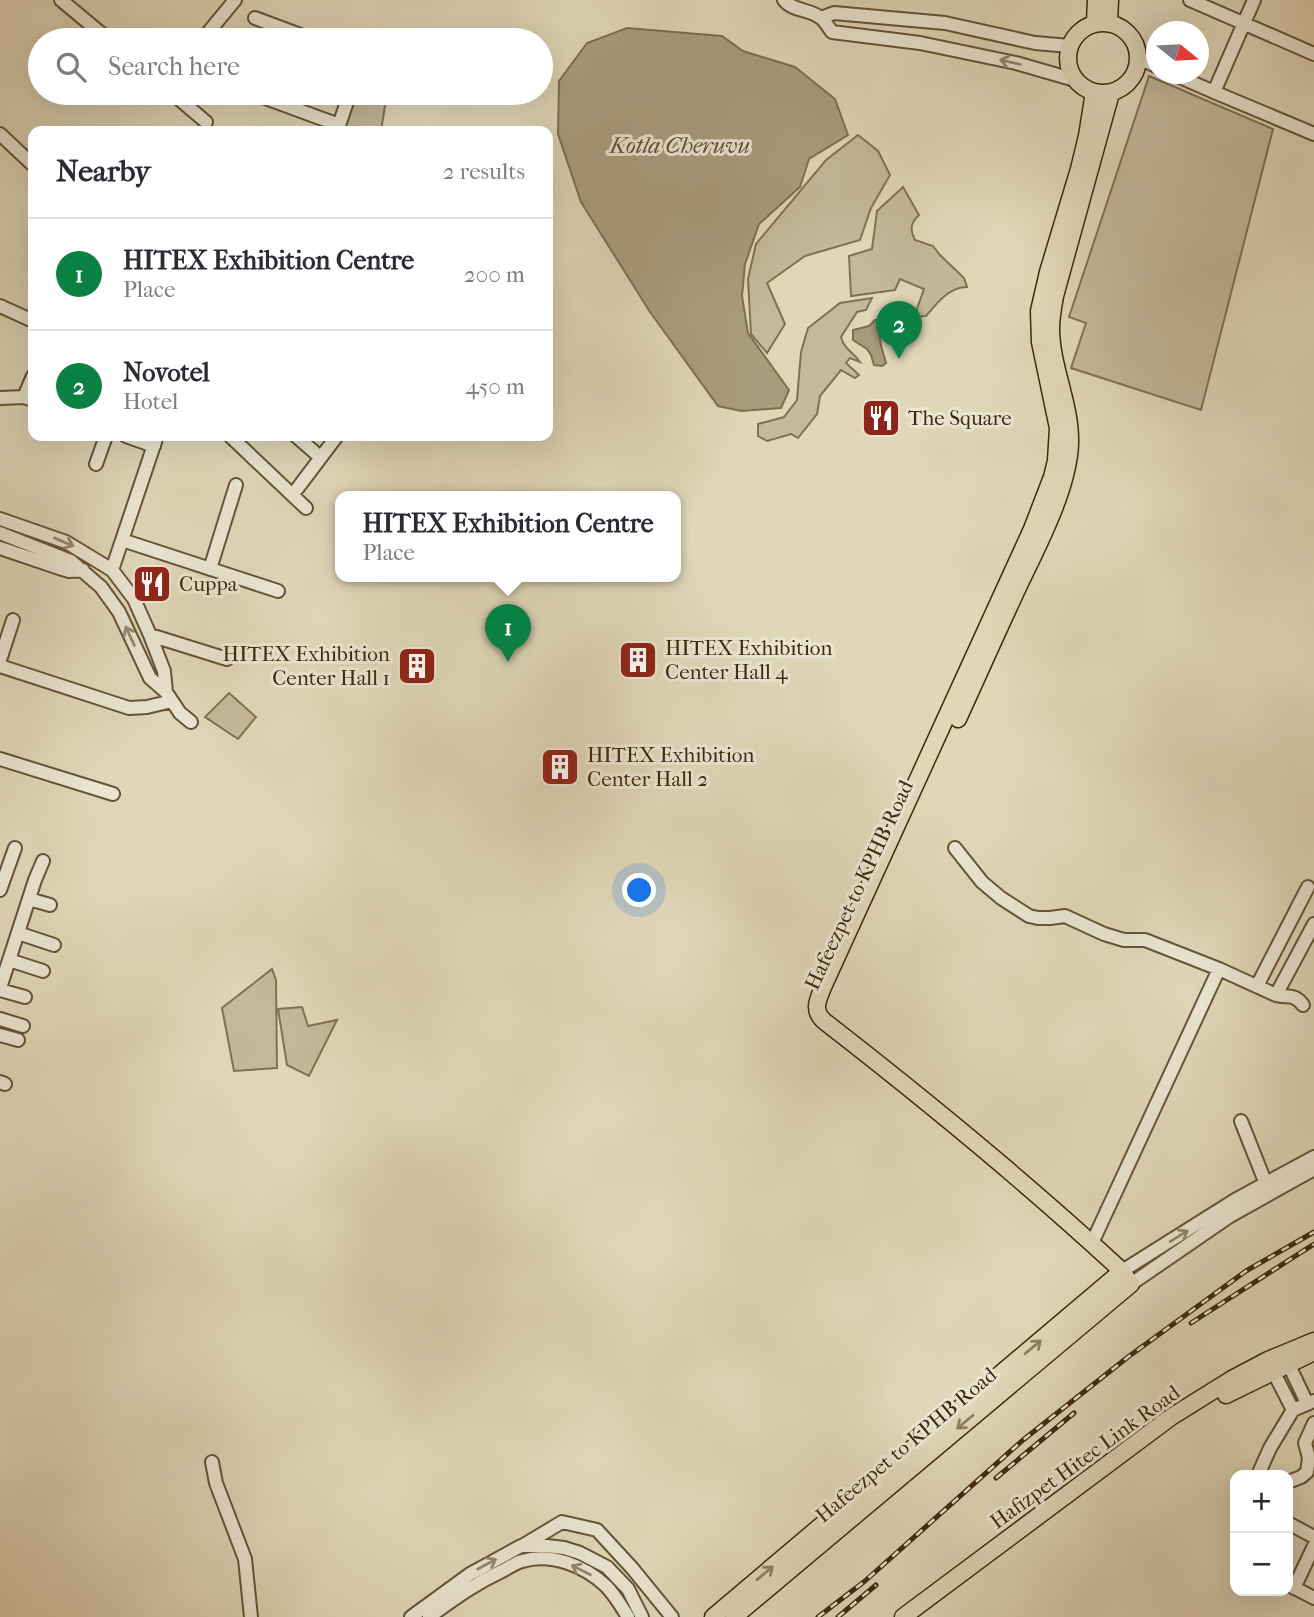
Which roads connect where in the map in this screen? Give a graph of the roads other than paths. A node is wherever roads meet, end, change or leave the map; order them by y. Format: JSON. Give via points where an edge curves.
{"nodes":[{"id":1,"x":61,"y":0,"type":"edge"},
{"id":2,"x":235,"y":0,"type":"edge"},
{"id":3,"x":783,"y":0,"type":"edge"},
{"id":4,"x":1096,"y":0,"type":"edge"},
{"id":5,"x":1110,"y":0,"type":"edge"},
{"id":6,"x":1190,"y":0,"type":"edge"},
{"id":7,"x":1254,"y":0,"type":"edge"},
{"id":8,"x":799,"y":4,"type":"edge"},
{"id":9,"x":255,"y":18,"type":"dead end"},
{"id":10,"x":821,"y":18,"type":"junction"},
{"id":11,"x":1102,"y":23,"type":"junction"},
{"id":12,"x":1243,"y":23,"type":"junction"},
{"id":13,"x":95,"y":28,"type":"edge"},
{"id":14,"x":212,"y":28,"type":"edge"},
{"id":15,"x":282,"y":28,"type":"edge"},
{"id":16,"x":1070,"y":46,"type":"junction"},
{"id":17,"x":1314,"y":54,"type":"edge"},
{"id":18,"x":1139,"y":58,"type":"junction"},
{"id":19,"x":1146,"y":61,"type":"edge"},
{"id":20,"x":1075,"y":80,"type":"junction"},
{"id":21,"x":1196,"y":84,"type":"edge"},
{"id":22,"x":1094,"y":92,"type":"junction"},
{"id":23,"x":1214,"y":92,"type":"junction"},
{"id":24,"x":1111,"y":93,"type":"junction"},
{"id":25,"x":186,"y":105,"type":"edge"},
{"id":26,"x":281,"y":105,"type":"edge"},
{"id":27,"x":347,"y":105,"type":"edge"},
{"id":28,"x":206,"y":122,"type":"dead end"},
{"id":29,"x":333,"y":126,"type":"edge"},
{"id":30,"x":339,"y":126,"type":"edge"},
{"id":31,"x":0,"y":134,"type":"edge"},
{"id":32,"x":1314,"y":134,"type":"edge"},
{"id":33,"x":28,"y":160,"type":"edge"},
{"id":34,"x":0,"y":306,"type":"edge"},
{"id":35,"x":28,"y":319,"type":"edge"},
{"id":36,"x":0,"y":398,"type":"edge"},
{"id":37,"x":28,"y":399,"type":"edge"},
{"id":38,"x":104,"y":441,"type":"edge"},
{"id":39,"x":155,"y":441,"type":"edge"},
{"id":40,"x":235,"y":441,"type":"edge"},
{"id":41,"x":302,"y":441,"type":"edge"},
{"id":42,"x":333,"y":441,"type":"edge"},
{"id":43,"x":320,"y":457,"type":"junction"},
{"id":44,"x":96,"y":464,"type":"dead end"},
{"id":45,"x":236,"y":485,"type":"dead end"},
{"id":46,"x":297,"y":489,"type":"dead end"},
{"id":47,"x":306,"y":508,"type":"dead end"},
{"id":48,"x":0,"y":519,"type":"edge"},
{"id":49,"x":0,"y":533,"type":"edge"},
{"id":50,"x":122,"y":540,"type":"junction"},
{"id":51,"x":0,"y":548,"type":"edge"},
{"id":52,"x":210,"y":569,"type":"junction"},
{"id":53,"x":83,"y":570,"type":"junction"},
{"id":54,"x":112,"y":570,"type":"junction"},
{"id":55,"x":278,"y":591,"type":"dead end"},
{"id":56,"x":13,"y":620,"type":"dead end"},
{"id":57,"x":150,"y":635,"type":"junction"},
{"id":58,"x":228,"y":659,"type":"dead end"},
{"id":59,"x":0,"y":660,"type":"edge"},
{"id":60,"x":0,"y":666,"type":"edge"},
{"id":61,"x":169,"y":697,"type":"junction"},
{"id":62,"x":191,"y":722,"type":"dead end"},
{"id":63,"x":0,"y":759,"type":"edge"},
{"id":64,"x":113,"y":794,"type":"dead end"},
{"id":65,"x":955,"y":848,"type":"dead end"},
{"id":66,"x":15,"y":849,"type":"dead end"},
{"id":67,"x":43,"y":861,"type":"dead end"},
{"id":68,"x":4,"y":866,"type":"edge"},
{"id":69,"x":1308,"y":887,"type":"dead end"},
{"id":70,"x":0,"y":890,"type":"edge"},
{"id":71,"x":29,"y":899,"type":"junction"},
{"id":72,"x":50,"y":905,"type":"dead end"},
{"id":73,"x":1314,"y":924,"type":"edge"},
{"id":74,"x":18,"y":933,"type":"junction"},
{"id":75,"x":54,"y":945,"type":"dead end"},
{"id":76,"x":9,"y":960,"type":"junction"},
{"id":77,"x":1219,"y":969,"type":"junction"},
{"id":78,"x":43,"y":971,"type":"dead end"},
{"id":79,"x":1256,"y":986,"type":"junction"},
{"id":80,"x":0,"y":989,"type":"edge"},
{"id":81,"x":1278,"y":995,"type":"junction"},
{"id":82,"x":25,"y":997,"type":"dead end"},
{"id":83,"x":1308,"y":1008,"type":"edge"},
{"id":84,"x":0,"y":1019,"type":"edge"},
{"id":85,"x":824,"y":1021,"type":"junction"},
{"id":86,"x":23,"y":1026,"type":"dead end"},
{"id":87,"x":0,"y":1035,"type":"edge"},
{"id":88,"x":18,"y":1040,"type":"dead end"},
{"id":89,"x":1241,"y":1121,"type":"dead end"},
{"id":90,"x":1314,"y":1157,"type":"edge"},
{"id":91,"x":1314,"y":1170,"type":"edge"},
{"id":92,"x":1266,"y":1184,"type":"junction"},
{"id":93,"x":1092,"y":1243,"type":"junction"},
{"id":94,"x":1127,"y":1278,"type":"junction"},
{"id":95,"x":1311,"y":1350,"type":"edge"},
{"id":96,"x":1286,"y":1359,"type":"junction"},
{"id":97,"x":1270,"y":1366,"type":"junction"},
{"id":98,"x":1311,"y":1402,"type":"edge"},
{"id":99,"x":1293,"y":1410,"type":"junction"},
{"id":100,"x":1314,"y":1423,"type":"edge"},
{"id":101,"x":212,"y":1462,"type":"dead end"},
{"id":102,"x":1260,"y":1470,"type":"edge"},
{"id":103,"x":1310,"y":1474,"type":"edge"},
{"id":104,"x":1293,"y":1480,"type":"edge"},
{"id":105,"x":1293,"y":1525,"type":"edge"},
{"id":106,"x":1314,"y":1537,"type":"edge"},
{"id":107,"x":521,"y":1546,"type":"junction"},
{"id":108,"x":1314,"y":1546,"type":"edge"},
{"id":109,"x":1293,"y":1583,"type":"edge"},
{"id":110,"x":1293,"y":1587,"type":"edge"},
{"id":111,"x":1314,"y":1598,"type":"edge"},
{"id":112,"x":251,"y":1617,"type":"edge"},
{"id":113,"x":411,"y":1617,"type":"edge"},
{"id":114,"x":429,"y":1617,"type":"edge"},
{"id":115,"x":628,"y":1617,"type":"edge"},
{"id":116,"x":642,"y":1617,"type":"edge"},
{"id":117,"x":672,"y":1617,"type":"edge"},
{"id":118,"x":713,"y":1617,"type":"edge"},
{"id":119,"x":734,"y":1617,"type":"edge"},
{"id":120,"x":903,"y":1617,"type":"edge"},
{"id":121,"x":921,"y":1617,"type":"edge"}],
"edges":[{"from":1,"to":13,"type":"street"},
{"from":2,"to":14,"type":"street"},
{"from":3,"to":8,"type":"street","via":[[788,5]]},
{"from":4,"to":11,"type":"main road"},
{"from":5,"to":11,"type":"main road"},
{"from":6,"to":12,"type":"street"},
{"from":7,"to":12,"type":"street"},
{"from":8,"to":10,"type":"street"},
{"from":9,"to":15,"type":"street"},
{"from":10,"to":16,"type":"street","via":[[834,13],[945,23]]},
{"from":20,"to":10,"type":"street","one_way":true,"via":[[920,43],[832,32]]},
{"from":11,"to":16,"type":"main road","via":[[1084,28]]},
{"from":11,"to":18,"type":"main road","via":[[1127,31]]},
{"from":12,"to":17,"type":"street"},
{"from":12,"to":23,"type":"street"},
{"from":16,"to":20,"type":"main road","via":[[1068,58]]},
{"from":18,"to":19,"type":"street"},
{"from":18,"to":24,"type":"main road","via":[[1131,80]]},
{"from":20,"to":22,"type":"main road"},
{"from":21,"to":23,"type":"street"},
{"from":22,"to":24,"type":"main road"},
{"from":22,"to":85,"type":"main road","via":[[1082,158],[1039,311],[1040,342],[1058,428],[1052,477],[823,987],[816,1006]]},
{"from":23,"to":32,"type":"street"},
{"from":24,"to":85,"type":"main road","name":"Hafeezpet to KPHB Road","via":[[1052,314],[1053,349],[1069,425],[1063,481],[1045,531],[850,951]]},
{"from":25,"to":28,"type":"street"},
{"from":26,"to":29,"type":"street"},
{"from":27,"to":30,"type":"street"},
{"from":31,"to":33,"type":"street"},
{"from":34,"to":35,"type":"street"},
{"from":36,"to":37,"type":"street"},
{"from":38,"to":44,"type":"street"},
{"from":39,"to":50,"type":"street"},
{"from":40,"to":47,"type":"street"},
{"from":41,"to":43,"type":"street"},
{"from":42,"to":43,"type":"street"},
{"from":43,"to":46,"type":"street"},
{"from":45,"to":52,"type":"street"},
{"from":48,"to":54,"type":"street","one_way":true,"via":[[66,542]]},
{"from":49,"to":53,"type":"street"},
{"from":50,"to":52,"type":"street"},
{"from":50,"to":54,"type":"street"},
{"from":51,"to":53,"type":"street","via":[[69,571]]},
{"from":52,"to":55,"type":"street"},
{"from":61,"to":53,"type":"street","one_way":true,"via":[[150,678],[119,612]]},
{"from":54,"to":57,"type":"street","via":[[134,600]]},
{"from":56,"to":59,"type":"street"},
{"from":57,"to":58,"type":"street"},
{"from":57,"to":61,"type":"street"},
{"from":60,"to":61,"type":"street","via":[[129,708],[147,707]]},
{"from":61,"to":62,"type":"street"},
{"from":63,"to":64,"type":"street"},
{"from":65,"to":77,"type":"street","via":[[982,882],[1029,916],[1065,916],[1104,934],[1145,940]]},
{"from":66,"to":68,"type":"street"},
{"from":67,"to":71,"type":"street"},
{"from":68,"to":70,"type":"street"},
{"from":69,"to":79,"type":"street"},
{"from":71,"to":72,"type":"street"},
{"from":71,"to":74,"type":"street"},
{"from":73,"to":81,"type":"street"},
{"from":74,"to":75,"type":"street"},
{"from":74,"to":76,"type":"street"},
{"from":76,"to":78,"type":"street"},
{"from":76,"to":80,"type":"street"},
{"from":77,"to":79,"type":"street"},
{"from":77,"to":93,"type":"street"},
{"from":79,"to":81,"type":"street"},
{"from":80,"to":82,"type":"street"},
{"from":81,"to":83,"type":"street","via":[[1299,999]]},
{"from":84,"to":86,"type":"street"},
{"from":85,"to":93,"type":"main road","name":"Hafeezpet to KPHB Road","via":[[928,1102]]},
{"from":87,"to":88,"type":"street"},
{"from":89,"to":92,"type":"street"},
{"from":90,"to":92,"type":"street"},
{"from":91,"to":94,"type":"street"},
{"from":94,"to":92,"type":"street","one_way":true,"via":[[1235,1200]]},
{"from":93,"to":94,"type":"main road","name":"Hafeezpet to KPHB Road"},
{"from":118,"to":94,"type":"main road","one_way":true},
{"from":94,"to":119,"type":"main road","name":"Hafeezpet to KPHB Road","one_way":true},
{"from":95,"to":96,"type":"main road","name":"Hafizpet Hitec Link Road"},
{"from":96,"to":97,"type":"main road","name":"Hafizpet Hitec Link Road"},
{"from":96,"to":98,"type":"street"},
{"from":97,"to":99,"type":"street"},
{"from":97,"to":120,"type":"main road","name":"Hafizpet Hitec Link Road","via":[[1232,1379],[1171,1417]]},
{"from":97,"to":121,"type":"main road","via":[[1175,1426]]},
{"from":98,"to":99,"type":"street"},
{"from":99,"to":102,"type":"street"},
{"from":100,"to":103,"type":"street","via":[[1305,1443]]},
{"from":101,"to":112,"type":"street","via":[[246,1559]]},
{"from":103,"to":104,"type":"street"},
{"from":105,"to":106,"type":"street"},
{"from":113,"to":107,"type":"street","one_way":true,"via":[[470,1574]]},
{"from":107,"to":116,"type":"street","via":[[564,1548],[607,1567],[628,1589]]},
{"from":107,"to":117,"type":"street","via":[[562,1522],[597,1531]]},
{"from":108,"to":109,"type":"street"},
{"from":110,"to":111,"type":"street"},
{"from":115,"to":114,"type":"street","one_way":true,"via":[[596,1577],[565,1562],[545,1559],[523,1561],[476,1583]]}]}
